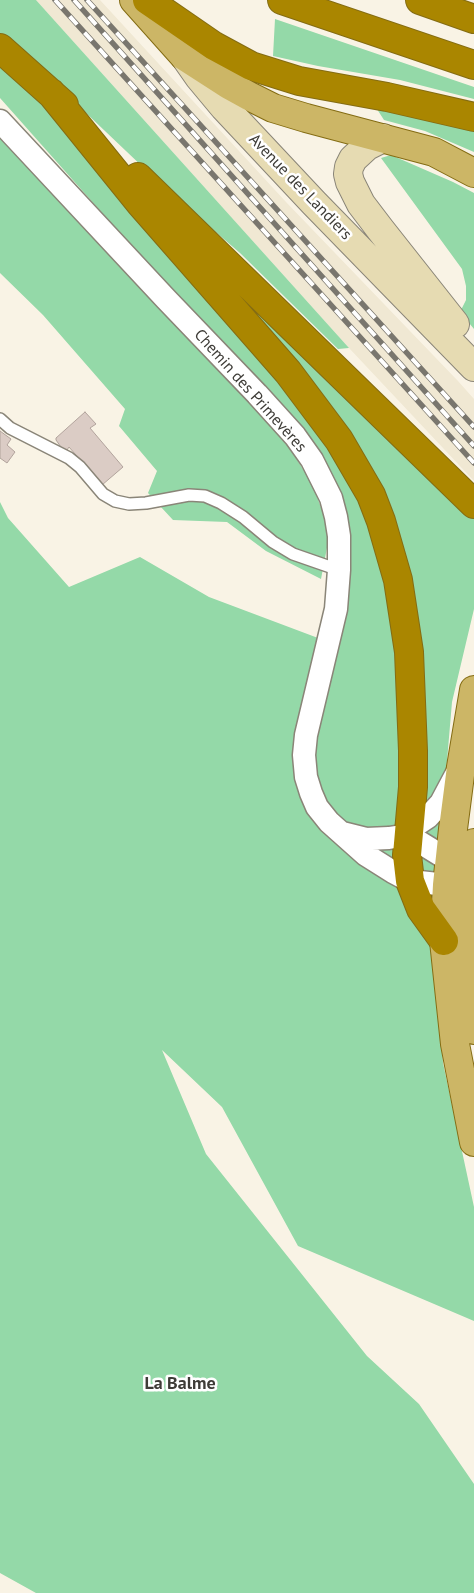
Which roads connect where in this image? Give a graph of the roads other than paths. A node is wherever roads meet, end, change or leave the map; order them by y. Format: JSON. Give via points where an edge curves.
{"nodes":[{"id":1,"x":134,"y":0,"type":"edge"},
{"id":2,"x":147,"y":0,"type":"edge"},
{"id":3,"x":282,"y":0,"type":"edge"},
{"id":4,"x":420,"y":0,"type":"edge"},
{"id":5,"x":474,"y":19,"type":"edge"},
{"id":6,"x":0,"y":48,"type":"edge"},
{"id":7,"x":184,"y":56,"type":"junction"},
{"id":8,"x":474,"y":65,"type":"edge"},
{"id":9,"x":51,"y":93,"type":"junction"},
{"id":10,"x":474,"y":118,"type":"edge"},
{"id":11,"x":0,"y":121,"type":"edge"},
{"id":12,"x":382,"y":138,"type":"junction"},
{"id":13,"x":474,"y":173,"type":"edge"},
{"id":14,"x":474,"y":345,"type":"edge"},
{"id":15,"x":474,"y":368,"type":"edge"},
{"id":16,"x":0,"y":419,"type":"edge"},
{"id":17,"x":474,"y":504,"type":"edge"},
{"id":18,"x":339,"y":570,"type":"junction"},
{"id":19,"x":474,"y":690,"type":"edge"},
{"id":20,"x":461,"y":767,"type":"junction"},
{"id":21,"x":342,"y":833,"type":"junction"},
{"id":22,"x":408,"y":835,"type":"junction"},
{"id":23,"x":474,"y":844,"type":"edge"},
{"id":24,"x":454,"y":876,"type":"junction"},
{"id":25,"x":410,"y":881,"type":"junction"},
{"id":26,"x":444,"y":941,"type":"junction"},
{"id":27,"x":474,"y":1030,"type":"edge"},
{"id":28,"x":473,"y":1138,"type":"edge"}],
"edges":[{"from":1,"to":7,"type":"main road","name":"Avenue des Landiers"},
{"from":2,"to":10,"type":"highway","via":[[214,46],[251,66],[299,82],[387,97]]},
{"from":3,"to":8,"type":"highway"},
{"from":4,"to":5,"type":"highway"},
{"from":6,"to":9,"type":"highway"},
{"from":7,"to":12,"type":"main road","via":[[229,86],[273,108]]},
{"from":7,"to":15,"type":"main road","name":"Avenue des Landiers","via":[[198,78],[224,107]]},
{"from":9,"to":17,"type":"highway"},
{"from":9,"to":22,"type":"highway","via":[[140,202],[288,372],[339,440],[370,496],[381,521],[398,580],[408,652],[414,751]]},
{"from":11,"to":18,"type":"street","name":"Chemin des Primevères","via":[[296,436],[331,498],[339,536]]},
{"from":12,"to":13,"type":"main road","via":[[434,152]]},
{"from":12,"to":14,"type":"main road","via":[[353,159],[348,174],[354,192],[401,258]]},
{"from":16,"to":18,"type":"lane","via":[[10,428],[69,458],[103,494],[115,501],[129,504],[189,495],[205,496],[222,503],[293,554]]},
{"from":18,"to":21,"type":"street","name":"Chemin des Primevères","via":[[336,609],[304,754],[306,777],[317,807]]},
{"from":19,"to":20,"type":"main road"},
{"from":20,"to":22,"type":"street","via":[[441,803]]},
{"from":20,"to":24,"type":"main road"},
{"from":21,"to":22,"type":"street","name":"Chemin des Primevères","via":[[366,839]]},
{"from":21,"to":25,"type":"street","name":"Chemin des Primevères","via":[[366,855]]},
{"from":22,"to":24,"type":"street","via":[[429,847]]},
{"from":22,"to":25,"type":"highway"},
{"from":23,"to":24,"type":"main road"},
{"from":24,"to":25,"type":"street","name":"Chemin des Primevères"},
{"from":24,"to":26,"type":"main road"},
{"from":24,"to":27,"type":"main road"},
{"from":25,"to":26,"type":"highway","via":[[421,909]]},
{"from":26,"to":28,"type":"main road","via":[[455,1044]]}]}
